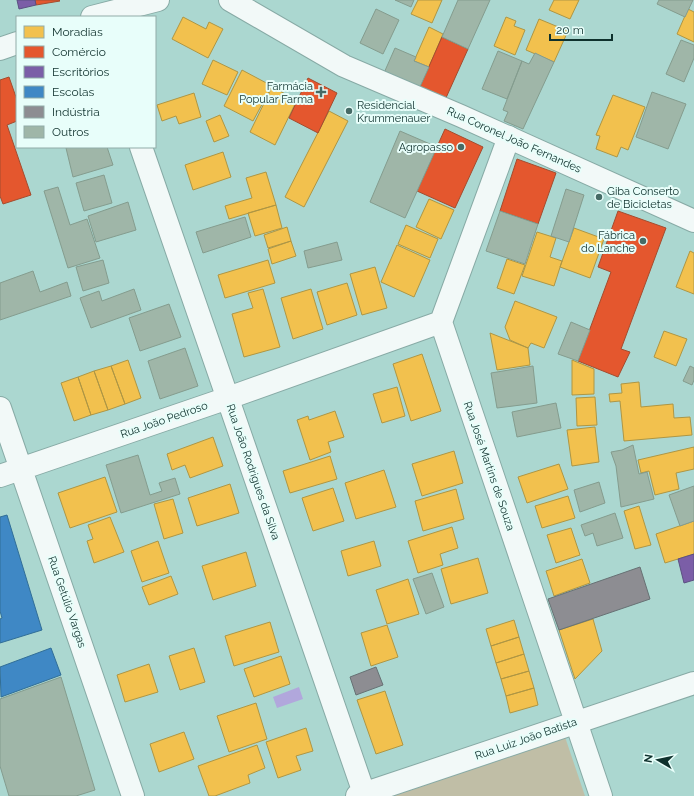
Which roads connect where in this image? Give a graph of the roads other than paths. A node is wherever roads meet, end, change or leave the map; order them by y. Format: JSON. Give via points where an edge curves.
{"nodes":[{"id":1,"x":158,"y":0,"type":"edge"},
{"id":2,"x":230,"y":0,"type":"edge"},
{"id":3,"x":99,"y":16,"type":"edge"},
{"id":4,"x":16,"y":43,"type":"edge"},
{"id":5,"x":0,"y":48,"type":"edge"},
{"id":6,"x":509,"y":137,"type":"junction"},
{"id":7,"x":141,"y":148,"type":"edge"},
{"id":8,"x":694,"y":221,"type":"edge"},
{"id":9,"x":441,"y":322,"type":"junction"},
{"id":10,"x":228,"y":398,"type":"junction"},
{"id":11,"x":0,"y":408,"type":"edge"},
{"id":12,"x":21,"y":469,"type":"junction"},
{"id":13,"x":0,"y":476,"type":"edge"},
{"id":14,"x":694,"y":683,"type":"edge"},
{"id":15,"x":576,"y":723,"type":"junction"},
{"id":16,"x":362,"y":795,"type":"edge"},
{"id":17,"x":133,"y":796,"type":"edge"},
{"id":18,"x":601,"y":796,"type":"edge"}],
"edges":[{"from":1,"to":3,"type":"street"},
{"from":2,"to":6,"type":"street","name":"Rua Coronel João Fernandes","via":[[344,66]]},
{"from":4,"to":5,"type":"street"},
{"from":6,"to":8,"type":"street","name":"Rua Coronel João Fernandes"},
{"from":6,"to":9,"type":"street"},
{"from":7,"to":10,"type":"street","name":"Rua João Rodrigues da Silva"},
{"from":9,"to":10,"type":"street","name":"Rua João Pedroso"},
{"from":9,"to":15,"type":"street","name":"Rua José Martins de Souza"},
{"from":10,"to":12,"type":"street","name":"Rua João Pedroso"},
{"from":10,"to":16,"type":"street","name":"Rua João Rodrigues da Silva"},
{"from":11,"to":12,"type":"street","name":"Rua Getúlio Vargas"},
{"from":12,"to":13,"type":"street","name":"Rua João Pedroso"},
{"from":12,"to":17,"type":"street","name":"Rua Getúlio Vargas"},
{"from":14,"to":15,"type":"street","name":"Rua Luiz João Batista"},
{"from":15,"to":16,"type":"street","name":"Rua Luiz João Batista"},
{"from":15,"to":18,"type":"street","name":"Rua José Martins de Souza"}]}
